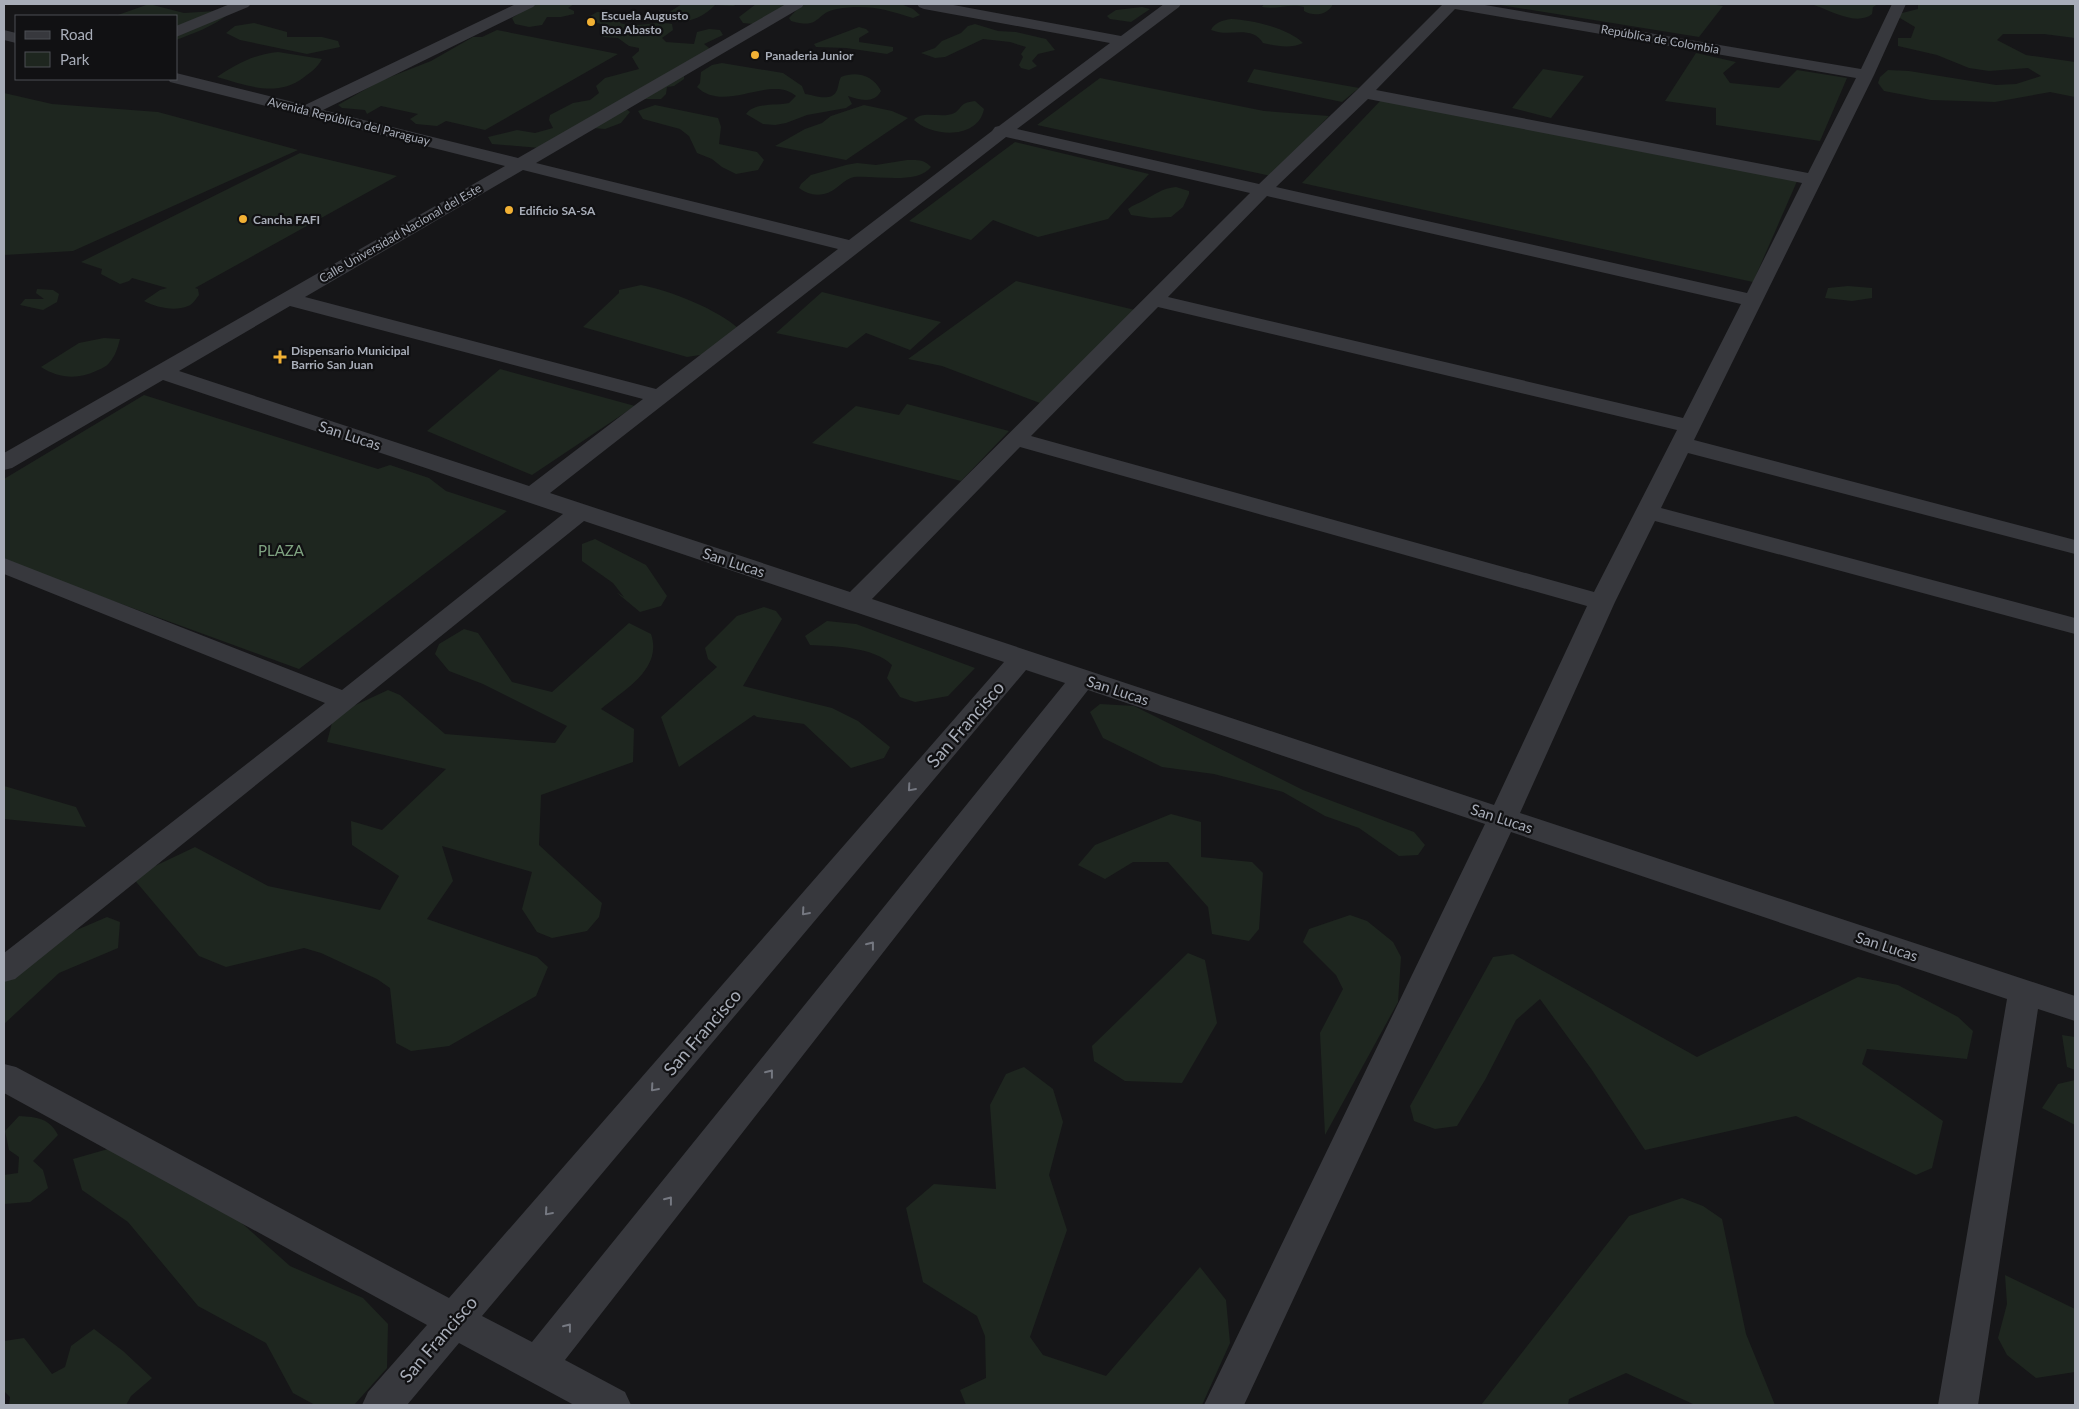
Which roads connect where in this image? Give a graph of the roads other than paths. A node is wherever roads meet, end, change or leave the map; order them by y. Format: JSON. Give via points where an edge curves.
{"nodes":[{"id":1,"x":243,"y":4,"type":"edge"},
{"id":2,"x":528,"y":4,"type":"edge"},
{"id":3,"x":797,"y":4,"type":"edge"},
{"id":4,"x":924,"y":4,"type":"edge"},
{"id":5,"x":1174,"y":4,"type":"edge"},
{"id":6,"x":1453,"y":4,"type":"edge"},
{"id":7,"x":1899,"y":4,"type":"edge"},
{"id":8,"x":178,"y":31,"type":"edge"},
{"id":9,"x":1122,"y":41,"type":"junction"},
{"id":10,"x":1866,"y":75,"type":"junction"},
{"id":11,"x":178,"y":79,"type":"edge"},
{"id":12,"x":1364,"y":93,"type":"junction"},
{"id":13,"x":307,"y":111,"type":"junction"},
{"id":14,"x":1001,"y":131,"type":"junction"},
{"id":15,"x":521,"y":163,"type":"junction"},
{"id":16,"x":1813,"y":180,"type":"junction"},
{"id":17,"x":1264,"y":190,"type":"junction"},
{"id":18,"x":852,"y":247,"type":"junction"},
{"id":19,"x":287,"y":299,"type":"junction"},
{"id":20,"x":1155,"y":300,"type":"junction"},
{"id":21,"x":1752,"y":300,"type":"junction"},
{"id":22,"x":161,"y":372,"type":"junction"},
{"id":23,"x":661,"y":397,"type":"junction"},
{"id":24,"x":1685,"y":435,"type":"junction"},
{"id":25,"x":1014,"y":439,"type":"junction"},
{"id":26,"x":4,"y":463,"type":"edge"},
{"id":27,"x":532,"y":496,"type":"junction"},
{"id":28,"x":581,"y":512,"type":"junction"},
{"id":29,"x":1647,"y":512,"type":"junction"},
{"id":30,"x":2075,"y":546,"type":"edge"},
{"id":31,"x":4,"y":565,"type":"edge"},
{"id":32,"x":855,"y":602,"type":"junction"},
{"id":33,"x":1602,"y":602,"type":"junction"},
{"id":34,"x":2075,"y":626,"type":"edge"},
{"id":35,"x":1022,"y":658,"type":"junction"},
{"id":36,"x":1082,"y":678,"type":"junction"},
{"id":37,"x":346,"y":701,"type":"junction"},
{"id":38,"x":1503,"y":818,"type":"junction"},
{"id":39,"x":4,"y":970,"type":"edge"},
{"id":40,"x":2024,"y":992,"type":"junction"},
{"id":41,"x":2075,"y":1009,"type":"edge"},
{"id":42,"x":4,"y":1077,"type":"edge"},
{"id":43,"x":454,"y":1321,"type":"junction"},
{"id":44,"x":537,"y":1365,"type":"junction"},
{"id":45,"x":382,"y":1405,"type":"edge"},
{"id":46,"x":611,"y":1405,"type":"edge"},
{"id":47,"x":1224,"y":1405,"type":"edge"},
{"id":48,"x":1958,"y":1405,"type":"edge"}],
"edges":[{"from":1,"to":8,"type":"street"},
{"from":2,"to":13,"type":"street"},
{"from":3,"to":15,"type":"street","name":"Calle Universidad Nacional del Este"},
{"from":4,"to":9,"type":"street"},
{"from":5,"to":9,"type":"street"},
{"from":6,"to":10,"type":"street","name":"República de Colombia"},
{"from":6,"to":12,"type":"street"},
{"from":7,"to":10,"type":"street"},
{"from":9,"to":14,"type":"street"},
{"from":10,"to":16,"type":"street"},
{"from":11,"to":13,"type":"street","name":"Avenida República del Paraguay"},
{"from":12,"to":16,"type":"street"},
{"from":12,"to":17,"type":"street"},
{"from":13,"to":15,"type":"street","name":"Avenida República del Paraguay"},
{"from":14,"to":17,"type":"street"},
{"from":14,"to":18,"type":"street"},
{"from":15,"to":18,"type":"street","name":"Avenida República del Paraguay"},
{"from":15,"to":19,"type":"street","name":"Calle Universidad Nacional del Este"},
{"from":16,"to":21,"type":"street"},
{"from":17,"to":20,"type":"street"},
{"from":17,"to":21,"type":"street"},
{"from":18,"to":23,"type":"street"},
{"from":19,"to":22,"type":"street","name":"Calle Universidad Nacional del Este"},
{"from":19,"to":23,"type":"street"},
{"from":20,"to":24,"type":"street"},
{"from":20,"to":25,"type":"street"},
{"from":21,"to":24,"type":"street"},
{"from":22,"to":26,"type":"street","name":"Calle Universidad Nacional del Este"},
{"from":22,"to":27,"type":"street","name":"San Lucas"},
{"from":23,"to":27,"type":"street"},
{"from":24,"to":29,"type":"street"},
{"from":24,"to":30,"type":"street"},
{"from":25,"to":32,"type":"street"},
{"from":25,"to":33,"type":"street"},
{"from":27,"to":28,"type":"street","name":"San Lucas"},
{"from":28,"to":32,"type":"street","name":"San Lucas"},
{"from":28,"to":37,"type":"street"},
{"from":29,"to":33,"type":"street"},
{"from":29,"to":34,"type":"street"},
{"from":31,"to":37,"type":"street"},
{"from":32,"to":35,"type":"street","name":"San Lucas"},
{"from":33,"to":38,"type":"street"},
{"from":35,"to":36,"type":"street","name":"San Lucas"},
{"from":35,"to":43,"type":"street","name":"San Francisco","one_way":true},
{"from":36,"to":38,"type":"street","name":"San Lucas"},
{"from":44,"to":36,"type":"street","one_way":true},
{"from":37,"to":39,"type":"street"},
{"from":38,"to":40,"type":"street","name":"San Lucas"},
{"from":38,"to":47,"type":"street"},
{"from":40,"to":41,"type":"street","name":"San Lucas"},
{"from":40,"to":48,"type":"street"},
{"from":42,"to":43,"type":"street"},
{"from":43,"to":44,"type":"street"},
{"from":43,"to":45,"type":"street","name":"San Francisco"},
{"from":44,"to":46,"type":"street"}]}
